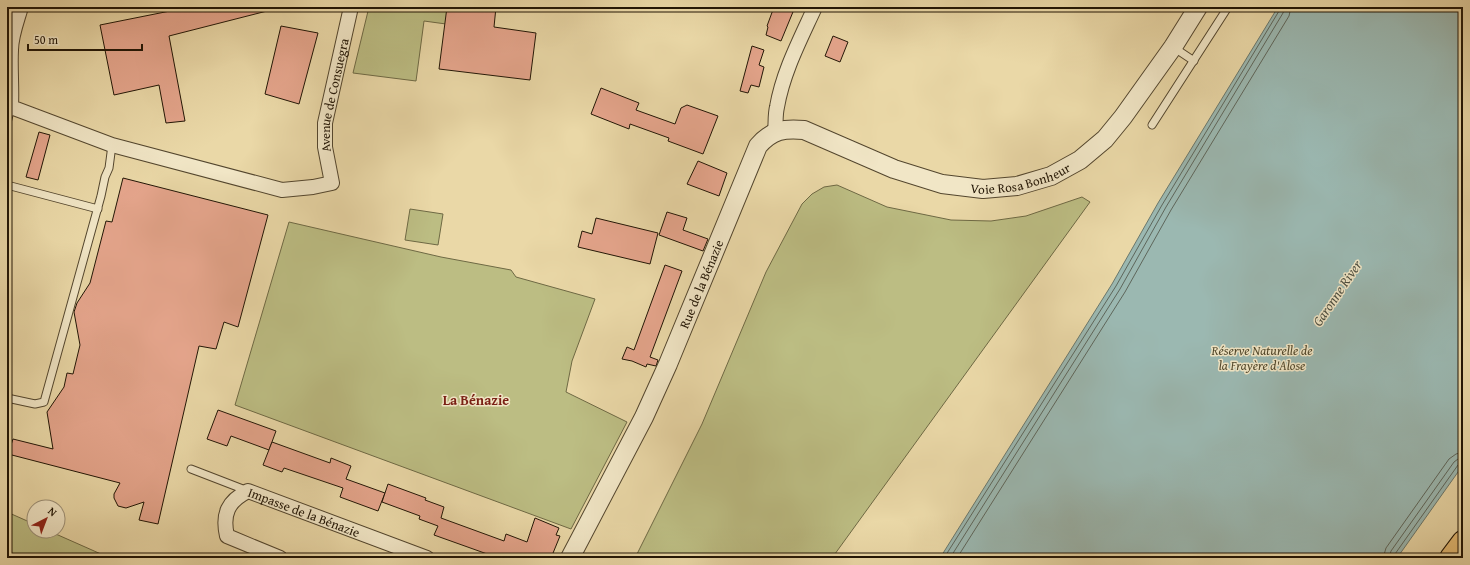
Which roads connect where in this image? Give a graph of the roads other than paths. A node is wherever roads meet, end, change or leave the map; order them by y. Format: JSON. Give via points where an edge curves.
{"nodes":[{"id":1,"x":17,"y":7,"type":"edge"},
{"id":2,"x":21,"y":7,"type":"edge"},
{"id":3,"x":350,"y":7,"type":"edge"},
{"id":4,"x":815,"y":7,"type":"edge"},
{"id":5,"x":1198,"y":7,"type":"edge"},
{"id":6,"x":1228,"y":7,"type":"edge"},
{"id":7,"x":7,"y":10,"type":"edge"},
{"id":8,"x":1173,"y":47,"type":"junction"},
{"id":9,"x":1194,"y":61,"type":"junction"},
{"id":10,"x":10,"y":81,"type":"edge"},
{"id":11,"x":9,"y":116,"type":"edge"},
{"id":12,"x":1152,"y":125,"type":"dead end"},
{"id":13,"x":775,"y":132,"type":"junction"},
{"id":14,"x":112,"y":145,"type":"junction"},
{"id":15,"x":7,"y":185,"type":"edge"},
{"id":16,"x":98,"y":209,"type":"junction"},
{"id":17,"x":7,"y":398,"type":"edge"},
{"id":18,"x":191,"y":469,"type":"dead end"},
{"id":19,"x":248,"y":491,"type":"junction"},
{"id":20,"x":1463,"y":542,"type":"edge"},
{"id":21,"x":394,"y":553,"type":"edge"},
{"id":22,"x":280,"y":558,"type":"edge"},
{"id":23,"x":427,"y":558,"type":"edge"},
{"id":24,"x":570,"y":558,"type":"edge"},
{"id":25,"x":1451,"y":558,"type":"edge"}],
"edges":[{"from":1,"to":7,"type":"main road"},
{"from":2,"to":10,"type":"street","via":[[13,36]]},
{"from":3,"to":14,"type":"street","name":"Avenue de Consuegra","via":[[324,123],[325,147],[332,183],[282,190]]},
{"from":4,"to":13,"type":"street","via":[[784,77],[776,108]]},
{"from":5,"to":8,"type":"street","name":"Voie Rosa Bonheur"},
{"from":6,"to":9,"type":"lane"},
{"from":8,"to":9,"type":"lane"},
{"from":8,"to":13,"type":"street","name":"Voie Rosa Bonheur","via":[[1105,139],[1080,160],[1051,176],[1017,186],[984,189],[942,184],[894,168],[804,130],[789,129]]},
{"from":9,"to":12,"type":"lane"},
{"from":10,"to":11,"type":"street"},
{"from":11,"to":14,"type":"street"},
{"from":13,"to":24,"type":"street","name":"Rue de la Bénazie","via":[[758,146],[644,417]]},
{"from":14,"to":16,"type":"lane"},
{"from":15,"to":16,"type":"lane"},
{"from":16,"to":17,"type":"lane","via":[[44,402],[35,404]]},
{"from":18,"to":19,"type":"lane"},
{"from":19,"to":21,"type":"street","name":"Impasse de la Bénazie"},
{"from":19,"to":22,"type":"street","name":"Impasse de la Bénazie","via":[[229,507],[225,516],[227,536]]},
{"from":20,"to":25,"type":"main road"},
{"from":21,"to":23,"type":"street","name":"Impasse de la Bénazie"}]}
